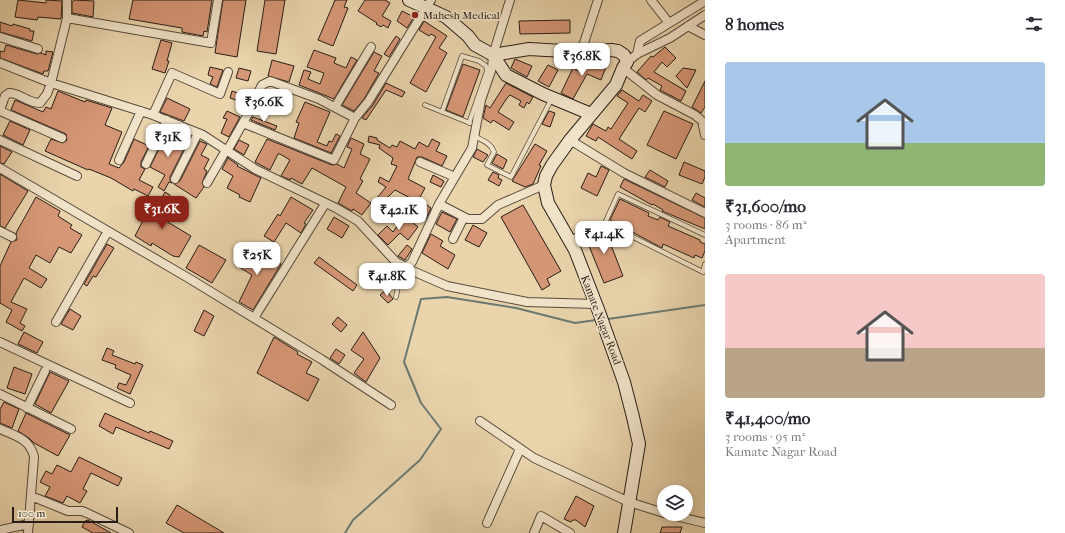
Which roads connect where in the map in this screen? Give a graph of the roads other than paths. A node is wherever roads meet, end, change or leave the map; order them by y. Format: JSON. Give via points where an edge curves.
{"nodes":[{"id":1,"x":67,"y":0,"type":"edge"},
{"id":2,"x":218,"y":0,"type":"edge"},
{"id":3,"x":409,"y":0,"type":"edge"},
{"id":4,"x":510,"y":0,"type":"edge"},
{"id":5,"x":598,"y":0,"type":"edge"},
{"id":6,"x":651,"y":0,"type":"edge"},
{"id":7,"x":705,"y":1,"type":"edge"},
{"id":8,"x":428,"y":4,"type":"edge"},
{"id":9,"x":705,"y":15,"type":"edge"},
{"id":10,"x":67,"y":18,"type":"junction"},
{"id":11,"x":669,"y":23,"type":"junction"},
{"id":12,"x":688,"y":26,"type":"junction"},
{"id":13,"x":705,"y":35,"type":"edge"},
{"id":14,"x":0,"y":37,"type":"edge"},
{"id":15,"x":371,"y":47,"type":"dead end"},
{"id":16,"x":38,"y":49,"type":"dead end"},
{"id":17,"x":581,"y":52,"type":"junction"},
{"id":18,"x":637,"y":54,"type":"junction"},
{"id":19,"x":493,"y":55,"type":"junction"},
{"id":20,"x":0,"y":63,"type":"edge"},
{"id":21,"x":625,"y":65,"type":"junction"},
{"id":22,"x":228,"y":72,"type":"dead end"},
{"id":23,"x":51,"y":83,"type":"junction"},
{"id":24,"x":552,"y":98,"type":"junction"},
{"id":25,"x":425,"y":105,"type":"dead end"},
{"id":26,"x":335,"y":107,"type":"junction"},
{"id":27,"x":0,"y":110,"type":"edge"},
{"id":28,"x":141,"y":111,"type":"junction"},
{"id":29,"x":442,"y":112,"type":"junction"},
{"id":30,"x":591,"y":114,"type":"junction"},
{"id":31,"x":153,"y":116,"type":"junction"},
{"id":32,"x":356,"y":118,"type":"junction"},
{"id":33,"x":167,"y":120,"type":"junction"},
{"id":34,"x":704,"y":122,"type":"edge"},
{"id":35,"x":243,"y":123,"type":"junction"},
{"id":36,"x":473,"y":124,"type":"junction"},
{"id":37,"x":198,"y":133,"type":"junction"},
{"id":38,"x":705,"y":135,"type":"edge"},
{"id":39,"x":474,"y":136,"type":"junction"},
{"id":40,"x":62,"y":138,"type":"dead end"},
{"id":41,"x":0,"y":140,"type":"edge"},
{"id":42,"x":570,"y":140,"type":"junction"},
{"id":43,"x":227,"y":151,"type":"junction"},
{"id":44,"x":119,"y":160,"type":"dead end"},
{"id":45,"x":420,"y":162,"type":"dead end"},
{"id":46,"x":146,"y":164,"type":"dead end"},
{"id":47,"x":0,"y":168,"type":"edge"},
{"id":48,"x":77,"y":176,"type":"dead end"},
{"id":49,"x":455,"y":177,"type":"junction"},
{"id":50,"x":175,"y":179,"type":"dead end"},
{"id":51,"x":207,"y":183,"type":"dead end"},
{"id":52,"x":544,"y":185,"type":"junction"},
{"id":53,"x":325,"y":204,"type":"junction"},
{"id":54,"x":438,"y":204,"type":"junction"},
{"id":55,"x":705,"y":213,"type":"edge"},
{"id":56,"x":464,"y":217,"type":"junction"},
{"id":57,"x":605,"y":223,"type":"junction"},
{"id":58,"x":0,"y":231,"type":"edge"},
{"id":59,"x":108,"y":231,"type":"junction"},
{"id":60,"x":705,"y":235,"type":"edge"},
{"id":61,"x":12,"y":236,"type":"dead end"},
{"id":62,"x":453,"y":239,"type":"dead end"},
{"id":63,"x":568,"y":239,"type":"junction"},
{"id":64,"x":705,"y":264,"type":"edge"},
{"id":65,"x":402,"y":266,"type":"junction"},
{"id":66,"x":415,"y":272,"type":"dead end"},
{"id":67,"x":396,"y":297,"type":"dead end"},
{"id":68,"x":596,"y":304,"type":"junction"},
{"id":69,"x":254,"y":318,"type":"junction"},
{"id":70,"x":56,"y":322,"type":"dead end"},
{"id":71,"x":0,"y":342,"type":"edge"},
{"id":72,"x":45,"y":371,"type":"dead end"},
{"id":73,"x":0,"y":394,"type":"edge"},
{"id":74,"x":130,"y":403,"type":"dead end"},
{"id":75,"x":391,"y":405,"type":"dead end"},
{"id":76,"x":27,"y":408,"type":"junction"},
{"id":77,"x":480,"y":421,"type":"dead end"},
{"id":78,"x":0,"y":429,"type":"edge"},
{"id":79,"x":71,"y":429,"type":"dead end"},
{"id":80,"x":520,"y":449,"type":"junction"},
{"id":81,"x":31,"y":496,"type":"junction"},
{"id":82,"x":630,"y":502,"type":"junction"},
{"id":83,"x":657,"y":511,"type":"edge"},
{"id":84,"x":693,"y":519,"type":"edge"},
{"id":85,"x":705,"y":522,"type":"edge"},
{"id":86,"x":487,"y":523,"type":"dead end"},
{"id":87,"x":29,"y":524,"type":"junction"},
{"id":88,"x":0,"y":530,"type":"edge"},
{"id":89,"x":28,"y":533,"type":"edge"},
{"id":90,"x":130,"y":533,"type":"edge"},
{"id":91,"x":534,"y":533,"type":"edge"},
{"id":92,"x":570,"y":533,"type":"edge"},
{"id":93,"x":624,"y":533,"type":"edge"}],
"edges":[{"from":1,"to":10,"type":"street"},
{"from":2,"to":10,"type":"street","via":[[211,43]]},
{"from":3,"to":8,"type":"street"},
{"from":4,"to":19,"type":"street"},
{"from":5,"to":17,"type":"street"},
{"from":6,"to":11,"type":"street"},
{"from":7,"to":11,"type":"street"},
{"from":8,"to":19,"type":"street","via":[[464,32],[475,45]]},
{"from":8,"to":32,"type":"street"},
{"from":9,"to":12,"type":"street"},
{"from":10,"to":23,"type":"street"},
{"from":11,"to":18,"type":"street","via":[[640,41]]},
{"from":12,"to":13,"type":"street"},
{"from":12,"to":18,"type":"street"},
{"from":14,"to":16,"type":"street"},
{"from":15,"to":26,"type":"street"},
{"from":17,"to":19,"type":"street","via":[[529,49]]},
{"from":17,"to":21,"type":"street","via":[[618,51],[624,55]]},
{"from":18,"to":21,"type":"street"},
{"from":19,"to":24,"type":"street","via":[[506,75]]},
{"from":19,"to":36,"type":"street","via":[[492,68]]},
{"from":20,"to":23,"type":"street"},
{"from":21,"to":30,"type":"street","via":[[616,85]]},
{"from":21,"to":34,"type":"street","via":[[657,95]]},
{"from":22,"to":31,"type":"street","via":[[220,94],[172,73]]},
{"from":23,"to":27,"type":"street","via":[[40,103],[9,93],[5,96]]},
{"from":23,"to":28,"type":"street"},
{"from":24,"to":30,"type":"street"},
{"from":24,"to":39,"type":"lane","via":[[511,177],[487,165],[493,149],[486,141]]},
{"from":25,"to":29,"type":"lane"},
{"from":26,"to":32,"type":"street"},
{"from":26,"to":35,"type":"street","via":[[270,81],[262,85]]},
{"from":27,"to":40,"type":"street"},
{"from":28,"to":31,"type":"street"},
{"from":28,"to":44,"type":"street"},
{"from":29,"to":36,"type":"lane"},
{"from":29,"to":36,"type":"lane","via":[[462,56],[479,61],[487,70]]},
{"from":30,"to":42,"type":"street"},
{"from":31,"to":33,"type":"street"},
{"from":32,"to":35,"type":"street","via":[[334,160]]},
{"from":33,"to":37,"type":"street"},
{"from":33,"to":46,"type":"street"},
{"from":34,"to":38,"type":"street"},
{"from":35,"to":43,"type":"street"},
{"from":36,"to":39,"type":"street"},
{"from":37,"to":43,"type":"street"},
{"from":37,"to":50,"type":"street"},
{"from":39,"to":49,"type":"street","via":[[472,148]]},
{"from":41,"to":48,"type":"street"},
{"from":42,"to":52,"type":"street","via":[[552,165]]},
{"from":42,"to":55,"type":"street","via":[[624,173]]},
{"from":43,"to":51,"type":"street"},
{"from":43,"to":53,"type":"street","via":[[255,169]]},
{"from":45,"to":49,"type":"street"},
{"from":47,"to":59,"type":"street"},
{"from":49,"to":54,"type":"street"},
{"from":52,"to":56,"type":"street","via":[[498,205],[482,219],[472,220]]},
{"from":52,"to":63,"type":"street","name":"Kamate Nagar Road","via":[[548,203]]},
{"from":53,"to":65,"type":"street","via":[[358,221]]},
{"from":53,"to":69,"type":"street"},
{"from":54,"to":56,"type":"street"},
{"from":54,"to":65,"type":"street","via":[[412,262],[410,265]]},
{"from":56,"to":62,"type":"street"},
{"from":57,"to":60,"type":"lane","via":[[618,194]]},
{"from":57,"to":63,"type":"lane"},
{"from":57,"to":64,"type":"lane","via":[[703,272]]},
{"from":58,"to":61,"type":"street"},
{"from":59,"to":69,"type":"street"},
{"from":59,"to":70,"type":"street"},
{"from":63,"to":68,"type":"street","name":"Kamate Nagar Road","via":[[575,250]]},
{"from":65,"to":67,"type":"lane"},
{"from":66,"to":68,"type":"street","via":[[447,286],[527,302]]},
{"from":68,"to":82,"type":"street","name":"Kamate Nagar Road","via":[[624,382],[639,444]]},
{"from":69,"to":75,"type":"street"},
{"from":71,"to":74,"type":"street"},
{"from":72,"to":76,"type":"street"},
{"from":73,"to":76,"type":"street"},
{"from":76,"to":79,"type":"street"},
{"from":77,"to":80,"type":"street"},
{"from":78,"to":81,"type":"street","via":[[28,443],[32,449],[34,458]]},
{"from":80,"to":82,"type":"street","via":[[565,474]]},
{"from":80,"to":86,"type":"street"},
{"from":81,"to":87,"type":"street"},
{"from":81,"to":90,"type":"street","via":[[68,511],[82,511]]},
{"from":82,"to":83,"type":"street"},
{"from":82,"to":93,"type":"street","name":"Kamate Nagar Road"},
{"from":84,"to":85,"type":"street"},
{"from":87,"to":88,"type":"street"},
{"from":87,"to":89,"type":"street"},
{"from":91,"to":92,"type":"street","via":[[540,516]]}]}
